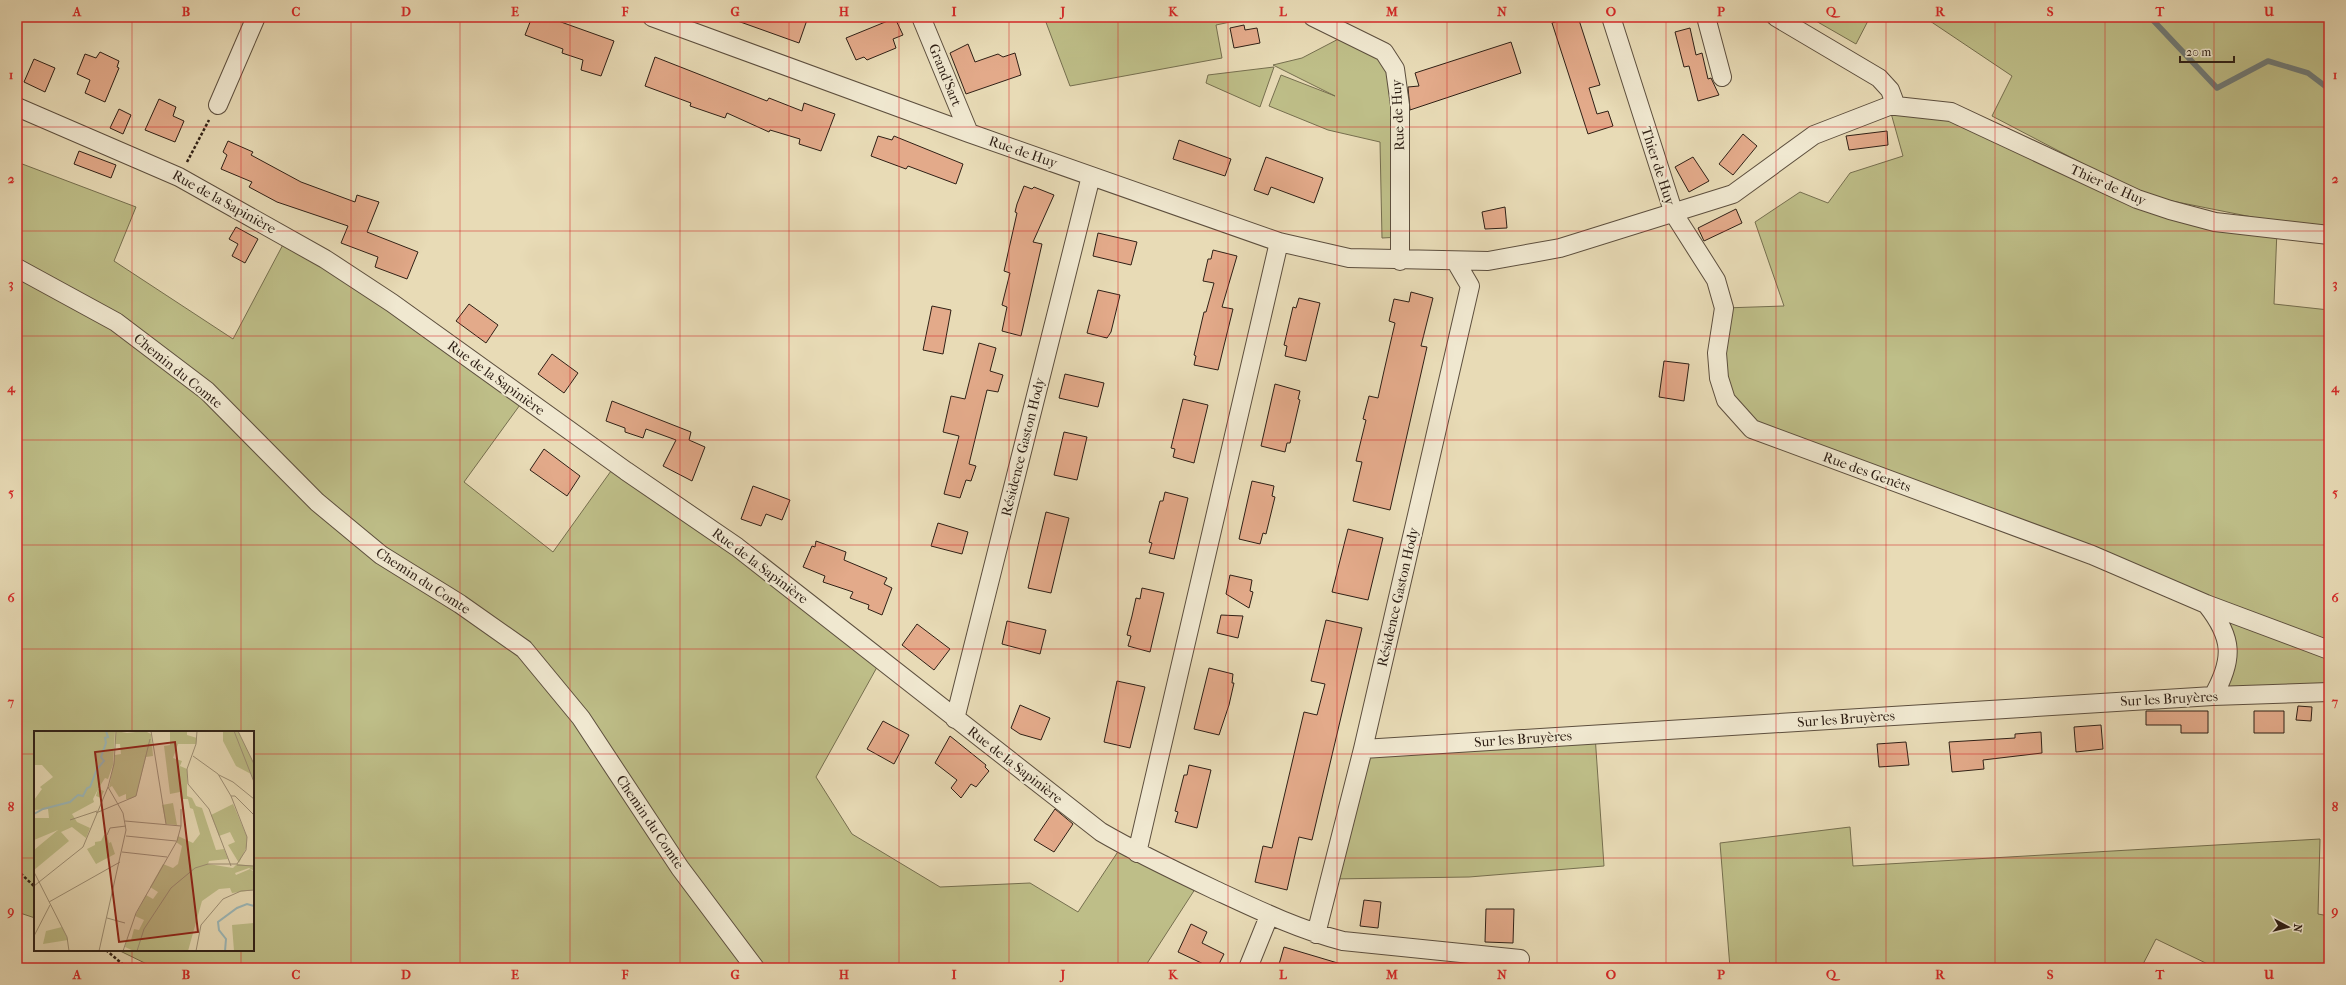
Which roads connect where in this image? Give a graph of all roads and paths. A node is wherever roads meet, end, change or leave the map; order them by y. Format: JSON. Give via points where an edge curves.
{"nodes":[{"id":1,"x":256,"y":17,"type":"edge"},
{"id":2,"x":652,"y":17,"type":"edge"},
{"id":3,"x":921,"y":17,"type":"edge"},
{"id":4,"x":1313,"y":17,"type":"edge"},
{"id":5,"x":1611,"y":17,"type":"edge"},
{"id":6,"x":1706,"y":17,"type":"edge"},
{"id":7,"x":1776,"y":17,"type":"edge"},
{"id":8,"x":1722,"y":77,"type":"dead end"},
{"id":9,"x":218,"y":105,"type":"joint"},
{"id":10,"x":1896,"y":106,"type":"junction"},
{"id":11,"x":17,"y":107,"type":"edge"},
{"id":12,"x":969,"y":133,"type":"junction"},
{"id":13,"x":1091,"y":176,"type":"junction"},
{"id":14,"x":179,"y":177,"type":"junction"},
{"id":15,"x":1674,"y":214,"type":"junction"},
{"id":16,"x":2329,"y":235,"type":"edge"},
{"id":17,"x":1279,"y":242,"type":"junction"},
{"id":18,"x":1400,"y":261,"type":"junction"},
{"id":19,"x":1456,"y":262,"type":"junction"},
{"id":20,"x":17,"y":268,"type":"edge"},
{"id":21,"x":2206,"y":604,"type":"junction"},
{"id":22,"x":2329,"y":650,"type":"edge"},
{"id":23,"x":2329,"y":692,"type":"edge"},
{"id":24,"x":2213,"y":696,"type":"junction"},
{"id":25,"x":955,"y":719,"type":"junction"},
{"id":26,"x":1363,"y":749,"type":"junction"},
{"id":27,"x":1137,"y":853,"type":"junction"},
{"id":28,"x":17,"y":870,"type":"edge"},
{"id":29,"x":34,"y":885,"type":"edge"},
{"id":30,"x":1269,"y":916,"type":"junction"},
{"id":31,"x":1316,"y":934,"type":"junction"},
{"id":32,"x":107,"y":951,"type":"edge"},
{"id":33,"x":1520,"y":959,"type":"dead end"},
{"id":34,"x":127,"y":968,"type":"edge"},
{"id":35,"x":755,"y":968,"type":"edge"},
{"id":36,"x":1248,"y":968,"type":"edge"}],
"edges":[{"from":1,"to":9,"type":"street"},
{"from":2,"to":12,"type":"street","name":"Rue de Huy"},
{"from":3,"to":12,"type":"street","name":"Grand'Sart"},
{"from":4,"to":18,"type":"street","name":"Rue de Huy","via":[[1384,52],[1395,69],[1400,105]]},
{"from":5,"to":15,"type":"street","name":"Thier de Huy"},
{"from":6,"to":8,"type":"street"},
{"from":7,"to":10,"type":"street","via":[[1879,78],[1890,90]]},
{"from":9,"to":14,"type":"path"},
{"from":10,"to":15,"type":"street","name":"Thier de Huy","via":[[1888,106],[1814,135],[1733,194]]},
{"from":10,"to":16,"type":"street","name":"Thier de Huy","via":[[1951,112],[2136,199],[2170,210],[2215,222]]},
{"from":11,"to":14,"type":"street","name":"Rue de la Sapinière"},
{"from":12,"to":13,"type":"street","name":"Rue de Huy"},
{"from":13,"to":17,"type":"street","name":"Rue de Huy"},
{"from":13,"to":25,"type":"street","name":"Résidence Gaston Hody"},
{"from":14,"to":25,"type":"street","name":"Rue de la Sapinière","via":[[325,259],[392,303],[626,472],[737,547]]},
{"from":15,"to":19,"type":"street","name":"Rue de Huy","via":[[1560,248],[1510,258]]},
{"from":15,"to":21,"type":"street","name":"Rue des Genêts","via":[[1716,280],[1724,308],[1717,353],[1719,378],[1726,400],[1752,429],[2092,555]]},
{"from":17,"to":18,"type":"street","name":"Rue de Huy","via":[[1349,258]]},
{"from":17,"to":27,"type":"street"},
{"from":18,"to":19,"type":"street","name":"Rue de Huy"},
{"from":19,"to":26,"type":"street","name":"Résidence Gaston Hody","via":[[1470,286]]},
{"from":20,"to":35,"type":"street","name":"Chemin du Comte","via":[[116,322],[147,345],[207,391],[317,502],[382,556],[460,604],[524,649],[581,718],[680,868]]},
{"from":21,"to":22,"type":"street"},
{"from":21,"to":24,"type":"street","via":[[2221,623],[2228,646],[2226,667]]},
{"from":23,"to":24,"type":"street","name":"Sur les Bruyères"},
{"from":24,"to":26,"type":"street","name":"Sur les Bruyères"},
{"from":25,"to":27,"type":"street","name":"Rue de la Sapinière","via":[[1101,832]]},
{"from":26,"to":31,"type":"street","name":"Résidence Gaston Hody"},
{"from":27,"to":30,"type":"street","name":"Rue de la Sapinière"},
{"from":28,"to":29,"type":"path"},
{"from":30,"to":31,"type":"street","name":"Rue de la Sapinière"},
{"from":30,"to":36,"type":"street"},
{"from":31,"to":33,"type":"street","name":"Rue de la Sapinière","via":[[1344,941]]},
{"from":32,"to":34,"type":"path"}]}
